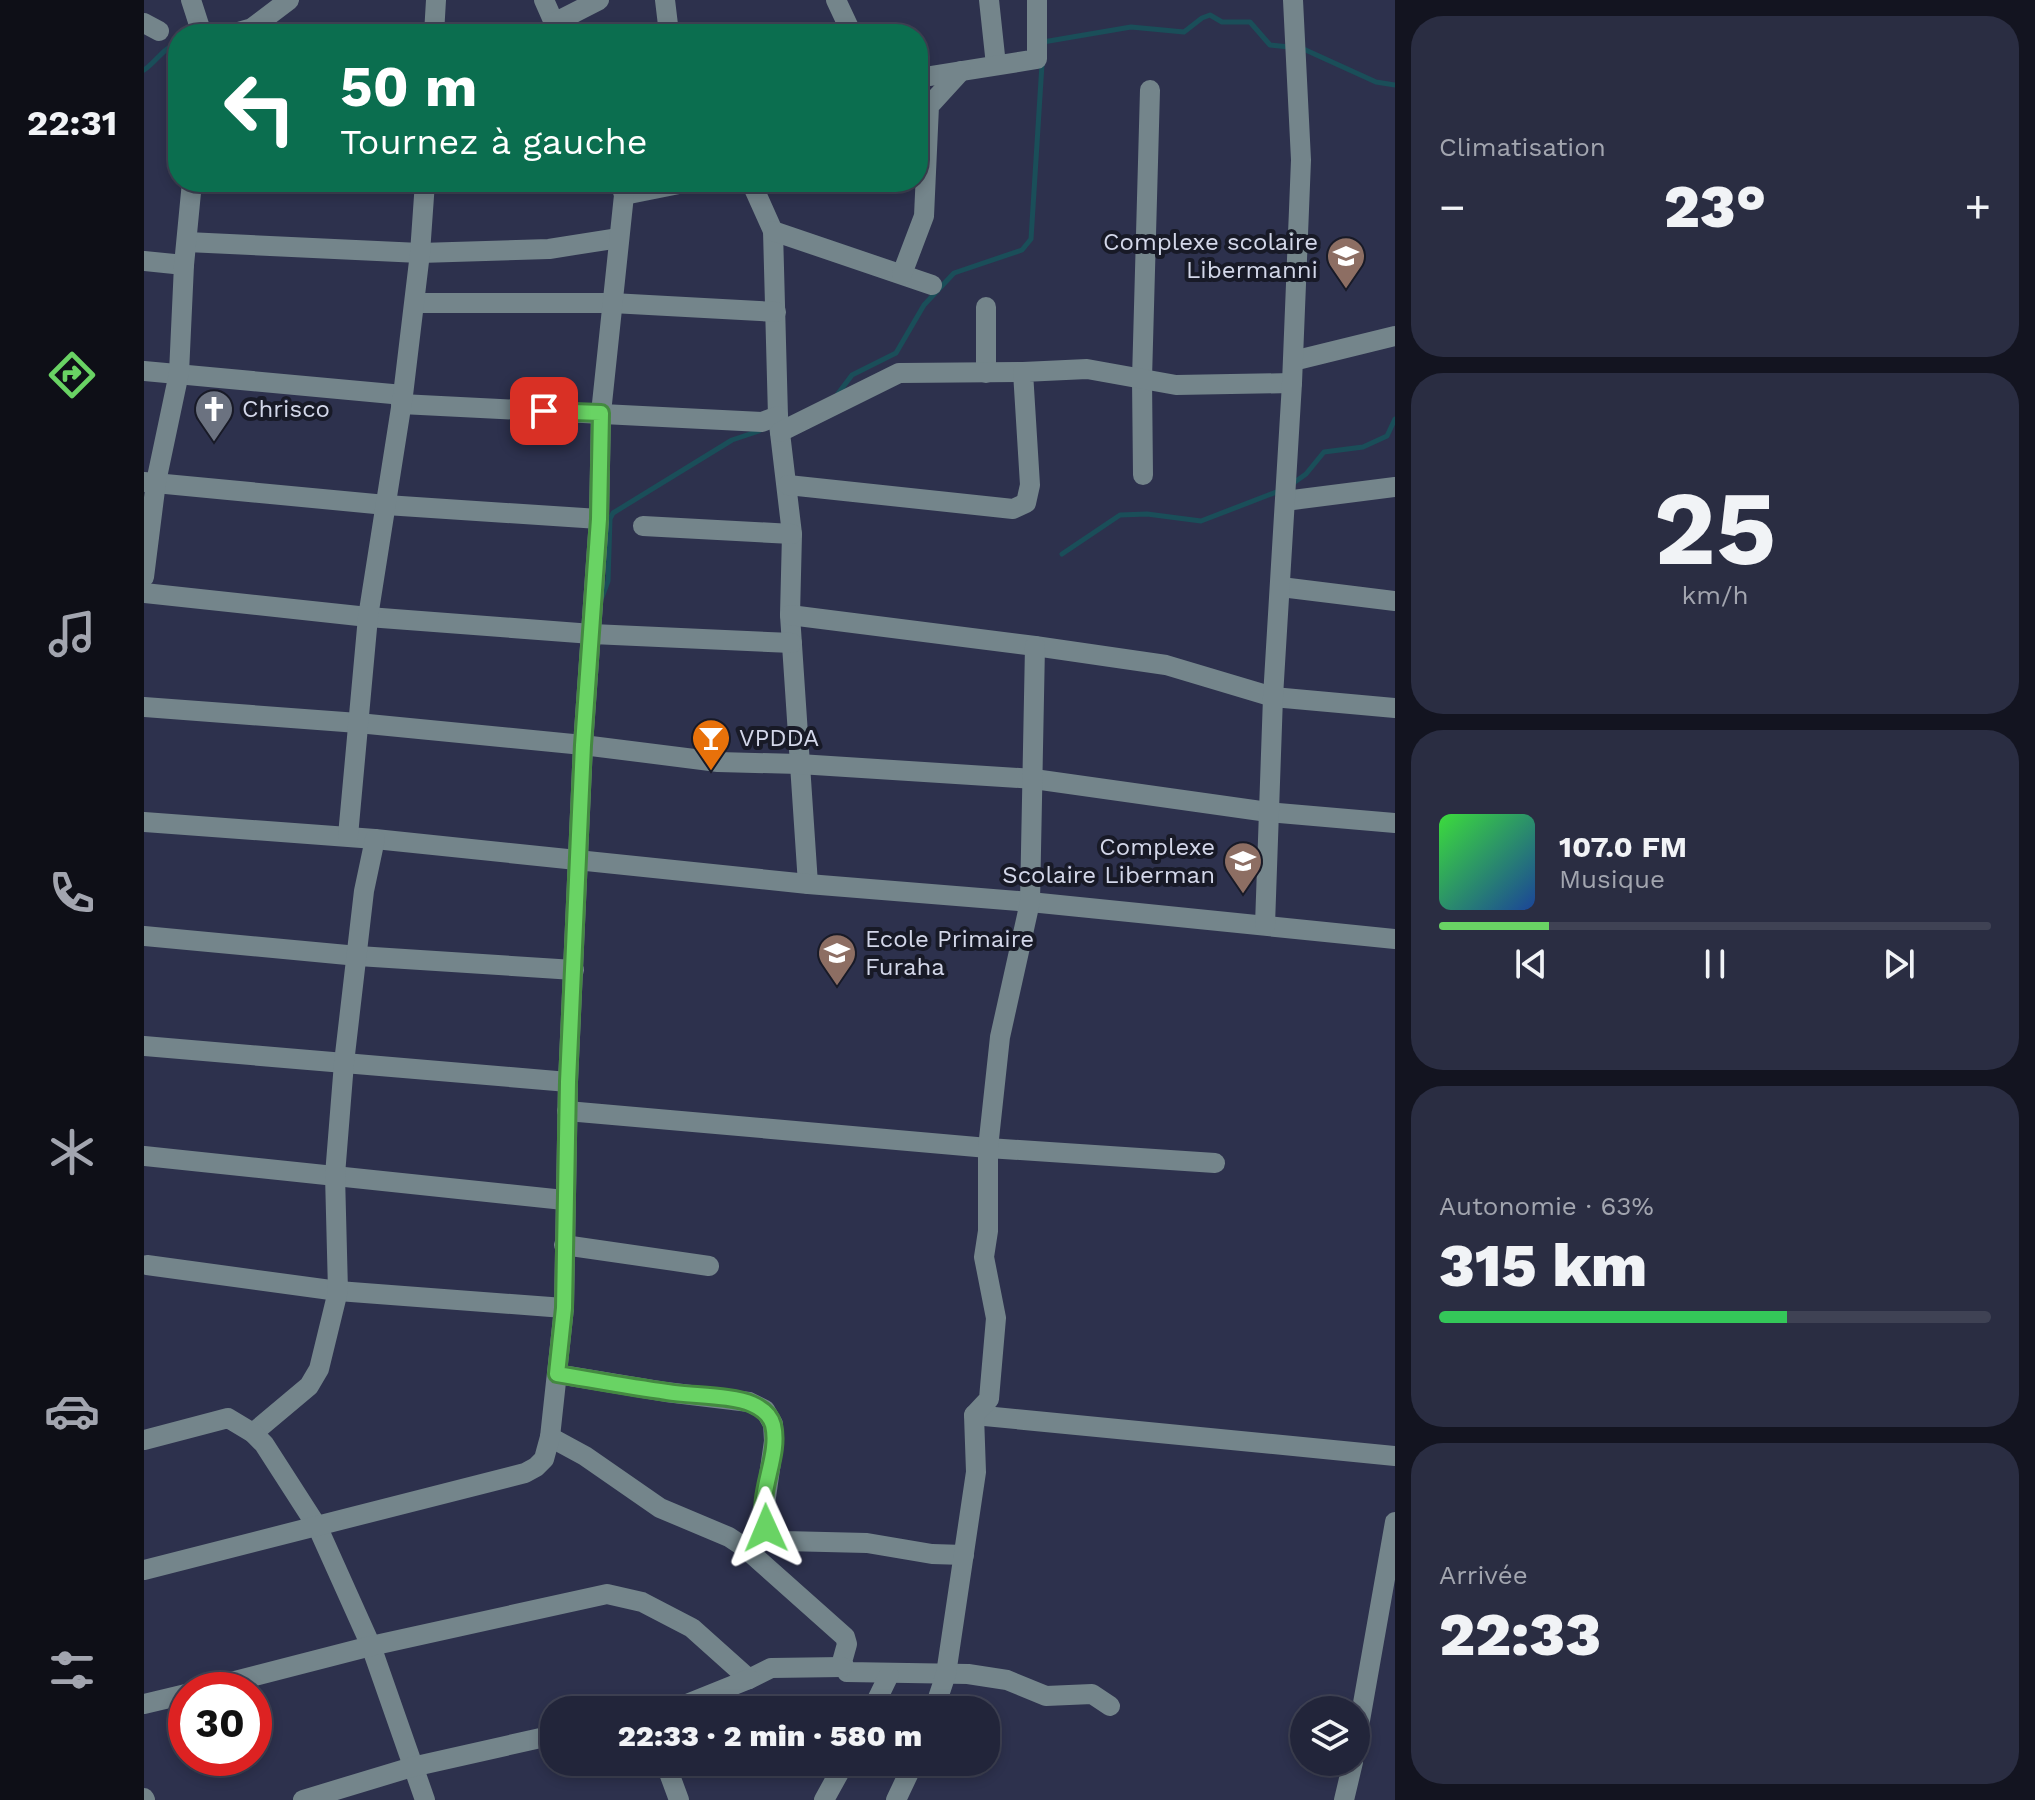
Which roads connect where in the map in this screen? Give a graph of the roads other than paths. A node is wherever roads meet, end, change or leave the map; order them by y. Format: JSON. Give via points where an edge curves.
{"nodes":[{"id":1,"x":191,"y":0,"type":"edge"},
{"id":2,"x":289,"y":0,"type":"edge"},
{"id":3,"x":436,"y":0,"type":"edge"},
{"id":4,"x":544,"y":0,"type":"edge"},
{"id":5,"x":599,"y":0,"type":"edge"},
{"id":6,"x":665,"y":0,"type":"edge"},
{"id":7,"x":836,"y":0,"type":"edge"},
{"id":8,"x":989,"y":0,"type":"edge"},
{"id":9,"x":1037,"y":0,"type":"edge"},
{"id":10,"x":1293,"y":0,"type":"edge"},
{"id":11,"x":199,"y":24,"type":"edge"},
{"id":12,"x":257,"y":24,"type":"edge"},
{"id":13,"x":435,"y":24,"type":"edge"},
{"id":14,"x":554,"y":24,"type":"edge"},
{"id":15,"x":563,"y":24,"type":"edge"},
{"id":16,"x":668,"y":24,"type":"edge"},
{"id":17,"x":847,"y":24,"type":"edge"},
{"id":18,"x":996,"y":65,"type":"junction"},
{"id":19,"x":961,"y":71,"type":"junction"},
{"id":20,"x":928,"y":76,"type":"edge"},
{"id":21,"x":1150,"y":90,"type":"dead end"},
{"id":22,"x":928,"y":128,"type":"edge"},
{"id":23,"x":191,"y":192,"type":"edge"},
{"id":24,"x":424,"y":192,"type":"edge"},
{"id":25,"x":622,"y":192,"type":"edge"},
{"id":26,"x":755,"y":192,"type":"edge"},
{"id":27,"x":925,"y":192,"type":"edge"},
{"id":28,"x":773,"y":231,"type":"junction"},
{"id":29,"x":619,"y":238,"type":"junction"},
{"id":30,"x":187,"y":242,"type":"junction"},
{"id":31,"x":420,"y":253,"type":"junction"},
{"id":32,"x":144,"y":261,"type":"edge"},
{"id":33,"x":184,"y":265,"type":"junction"},
{"id":34,"x":902,"y":274,"type":"junction"},
{"id":35,"x":932,"y":285,"type":"dead end"},
{"id":36,"x":415,"y":303,"type":"junction"},
{"id":37,"x":612,"y":303,"type":"junction"},
{"id":38,"x":986,"y":307,"type":"dead end"},
{"id":39,"x":776,"y":312,"type":"junction"},
{"id":40,"x":1395,"y":336,"type":"edge"},
{"id":41,"x":1293,"y":361,"type":"junction"},
{"id":42,"x":144,"y":371,"type":"edge"},
{"id":43,"x":1023,"y":372,"type":"junction"},
{"id":44,"x":179,"y":373,"type":"junction"},
{"id":45,"x":986,"y":373,"type":"junction"},
{"id":46,"x":1142,"y":379,"type":"junction"},
{"id":47,"x":1292,"y":383,"type":"junction"},
{"id":48,"x":402,"y":400,"type":"junction"},
{"id":49,"x":601,"y":413,"type":"junction"},
{"id":50,"x":779,"y":424,"type":"junction"},
{"id":51,"x":1143,"y":475,"type":"dead end"},
{"id":52,"x":150,"y":482,"type":"edge"},
{"id":53,"x":788,"y":485,"type":"junction"},
{"id":54,"x":1395,"y":487,"type":"edge"},
{"id":55,"x":1285,"y":501,"type":"junction"},
{"id":56,"x":386,"y":505,"type":"junction"},
{"id":57,"x":599,"y":519,"type":"junction"},
{"id":58,"x":643,"y":526,"type":"dead end"},
{"id":59,"x":792,"y":534,"type":"junction"},
{"id":60,"x":144,"y":577,"type":"edge"},
{"id":61,"x":1281,"y":587,"type":"junction"},
{"id":62,"x":144,"y":593,"type":"edge"},
{"id":63,"x":1395,"y":601,"type":"edge"},
{"id":64,"x":790,"y":615,"type":"junction"},
{"id":65,"x":368,"y":617,"type":"junction"},
{"id":66,"x":592,"y":634,"type":"junction"},
{"id":67,"x":792,"y":643,"type":"junction"},
{"id":68,"x":1035,"y":646,"type":"junction"},
{"id":69,"x":1273,"y":697,"type":"junction"},
{"id":70,"x":144,"y":707,"type":"edge"},
{"id":71,"x":1395,"y":708,"type":"edge"},
{"id":72,"x":358,"y":723,"type":"junction"},
{"id":73,"x":583,"y":745,"type":"junction"},
{"id":74,"x":799,"y":764,"type":"junction"},
{"id":75,"x":1034,"y":779,"type":"junction"},
{"id":76,"x":1268,"y":812,"type":"junction"},
{"id":77,"x":144,"y":822,"type":"edge"},
{"id":78,"x":1395,"y":823,"type":"edge"},
{"id":79,"x":348,"y":836,"type":"junction"},
{"id":80,"x":375,"y":839,"type":"junction"},
{"id":81,"x":577,"y":858,"type":"junction"},
{"id":82,"x":808,"y":884,"type":"junction"},
{"id":83,"x":1030,"y":902,"type":"junction"},
{"id":84,"x":1265,"y":925,"type":"junction"},
{"id":85,"x":144,"y":936,"type":"edge"},
{"id":86,"x":1395,"y":939,"type":"edge"},
{"id":87,"x":358,"y":956,"type":"junction"},
{"id":88,"x":574,"y":970,"type":"junction"},
{"id":89,"x":144,"y":1046,"type":"edge"},
{"id":90,"x":344,"y":1063,"type":"junction"},
{"id":91,"x":568,"y":1082,"type":"junction"},
{"id":92,"x":567,"y":1111,"type":"junction"},
{"id":93,"x":988,"y":1148,"type":"junction"},
{"id":94,"x":144,"y":1156,"type":"edge"},
{"id":95,"x":1215,"y":1163,"type":"dead end"},
{"id":96,"x":335,"y":1175,"type":"junction"},
{"id":97,"x":564,"y":1200,"type":"junction"},
{"id":98,"x":564,"y":1245,"type":"junction"},
{"id":99,"x":147,"y":1265,"type":"dead end"},
{"id":100,"x":709,"y":1266,"type":"dead end"},
{"id":101,"x":338,"y":1291,"type":"junction"},
{"id":102,"x":564,"y":1308,"type":"junction"},
{"id":103,"x":557,"y":1374,"type":"junction"},
{"id":104,"x":974,"y":1415,"type":"junction"},
{"id":105,"x":253,"y":1433,"type":"junction"},
{"id":106,"x":550,"y":1437,"type":"junction"},
{"id":107,"x":144,"y":1440,"type":"edge"},
{"id":108,"x":1395,"y":1456,"type":"edge"},
{"id":109,"x":1395,"y":1522,"type":"edge"},
{"id":110,"x":318,"y":1528,"type":"junction"},
{"id":111,"x":964,"y":1555,"type":"junction"},
{"id":112,"x":144,"y":1570,"type":"edge"},
{"id":113,"x":1390,"y":1579,"type":"edge"},
{"id":114,"x":371,"y":1646,"type":"junction"},
{"id":115,"x":842,"y":1667,"type":"junction"},
{"id":116,"x":270,"y":1672,"type":"edge"},
{"id":117,"x":946,"y":1674,"type":"junction"},
{"id":118,"x":889,"y":1675,"type":"junction"},
{"id":119,"x":749,"y":1679,"type":"junction"},
{"id":120,"x":707,"y":1696,"type":"edge"},
{"id":121,"x":879,"y":1696,"type":"edge"},
{"id":122,"x":939,"y":1696,"type":"edge"},
{"id":123,"x":1366,"y":1696,"type":"edge"},
{"id":124,"x":168,"y":1698,"type":"edge"},
{"id":125,"x":144,"y":1704,"type":"edge"},
{"id":126,"x":1110,"y":1706,"type":"dead end"},
{"id":127,"x":540,"y":1738,"type":"edge"},
{"id":128,"x":412,"y":1767,"type":"junction"},
{"id":129,"x":670,"y":1776,"type":"edge"},
{"id":130,"x":837,"y":1776,"type":"edge"},
{"id":131,"x":907,"y":1776,"type":"edge"},
{"id":132,"x":1350,"y":1776,"type":"edge"},
{"id":133,"x":303,"y":1800,"type":"edge"},
{"id":134,"x":425,"y":1800,"type":"edge"},
{"id":135,"x":679,"y":1800,"type":"edge"},
{"id":136,"x":824,"y":1800,"type":"edge"},
{"id":137,"x":896,"y":1800,"type":"edge"},
{"id":138,"x":1344,"y":1800,"type":"edge"}],
"edges":[{"from":1,"to":11,"type":"street"},
{"from":2,"to":12,"type":"street"},
{"from":3,"to":13,"type":"street"},
{"from":4,"to":14,"type":"street"},
{"from":5,"to":15,"type":"street"},
{"from":6,"to":16,"type":"street"},
{"from":7,"to":17,"type":"street"},
{"from":8,"to":18,"type":"street"},
{"from":9,"to":18,"type":"street","via":[[1037,59]]},
{"from":10,"to":41,"type":"street","via":[[1301,160]]},
{"from":18,"to":19,"type":"street"},
{"from":19,"to":20,"type":"street"},
{"from":19,"to":22,"type":"street","via":[[929,106]]},
{"from":21,"to":46,"type":"street"},
{"from":23,"to":30,"type":"street"},
{"from":24,"to":31,"type":"street"},
{"from":25,"to":29,"type":"street"},
{"from":26,"to":28,"type":"street"},
{"from":27,"to":34,"type":"street","via":[[924,216]]},
{"from":28,"to":34,"type":"street"},
{"from":28,"to":39,"type":"street"},
{"from":29,"to":31,"type":"street","via":[[549,249]]},
{"from":29,"to":37,"type":"street"},
{"from":30,"to":31,"type":"street"},
{"from":30,"to":33,"type":"street"},
{"from":31,"to":36,"type":"street"},
{"from":32,"to":33,"type":"street"},
{"from":33,"to":44,"type":"street"},
{"from":34,"to":35,"type":"street"},
{"from":36,"to":37,"type":"street"},
{"from":36,"to":48,"type":"street"},
{"from":37,"to":39,"type":"street"},
{"from":37,"to":49,"type":"street"},
{"from":38,"to":45,"type":"street"},
{"from":39,"to":50,"type":"street"},
{"from":40,"to":41,"type":"street"},
{"from":41,"to":47,"type":"street"},
{"from":42,"to":44,"type":"street"},
{"from":43,"to":45,"type":"street"},
{"from":43,"to":46,"type":"street","via":[[1087,369]]},
{"from":43,"to":53,"type":"street","via":[[1030,485],[1026,503],[1013,509]]},
{"from":44,"to":48,"type":"street"},
{"from":44,"to":52,"type":"street"},
{"from":45,"to":50,"type":"street","via":[[899,373]]},
{"from":46,"to":47,"type":"street","via":[[1176,385]]},
{"from":46,"to":51,"type":"street"},
{"from":47,"to":55,"type":"street"},
{"from":48,"to":49,"type":"street"},
{"from":48,"to":56,"type":"street"},
{"from":49,"to":50,"type":"street"},
{"from":49,"to":57,"type":"street"},
{"from":50,"to":53,"type":"street"},
{"from":52,"to":56,"type":"street"},
{"from":52,"to":60,"type":"street"},
{"from":53,"to":59,"type":"street"},
{"from":54,"to":55,"type":"street"},
{"from":55,"to":61,"type":"street"},
{"from":56,"to":57,"type":"street"},
{"from":56,"to":65,"type":"street"},
{"from":57,"to":66,"type":"street"},
{"from":58,"to":59,"type":"street"},
{"from":59,"to":64,"type":"street"},
{"from":61,"to":63,"type":"street"},
{"from":61,"to":69,"type":"street"},
{"from":62,"to":65,"type":"street"},
{"from":64,"to":67,"type":"street"},
{"from":64,"to":68,"type":"street"},
{"from":65,"to":66,"type":"street"},
{"from":65,"to":72,"type":"street"},
{"from":66,"to":67,"type":"street"},
{"from":66,"to":73,"type":"street"},
{"from":67,"to":74,"type":"street"},
{"from":68,"to":69,"type":"street","via":[[1166,665]]},
{"from":68,"to":75,"type":"street"},
{"from":69,"to":71,"type":"street"},
{"from":69,"to":76,"type":"street"},
{"from":70,"to":72,"type":"street"},
{"from":72,"to":73,"type":"street"},
{"from":72,"to":79,"type":"street"},
{"from":73,"to":74,"type":"street","via":[[718,762]]},
{"from":73,"to":81,"type":"street"},
{"from":74,"to":75,"type":"street"},
{"from":74,"to":82,"type":"street"},
{"from":75,"to":76,"type":"street"},
{"from":75,"to":83,"type":"street"},
{"from":76,"to":78,"type":"street"},
{"from":76,"to":84,"type":"street"},
{"from":77,"to":79,"type":"street"},
{"from":79,"to":80,"type":"street"},
{"from":80,"to":81,"type":"street"},
{"from":80,"to":87,"type":"street"},
{"from":81,"to":82,"type":"street"},
{"from":81,"to":88,"type":"street"},
{"from":82,"to":83,"type":"street"},
{"from":83,"to":84,"type":"street"},
{"from":83,"to":93,"type":"street","via":[[1000,1037]]},
{"from":84,"to":86,"type":"street"},
{"from":85,"to":87,"type":"street"},
{"from":87,"to":88,"type":"street"},
{"from":87,"to":90,"type":"street"},
{"from":88,"to":91,"type":"street"},
{"from":89,"to":90,"type":"street"},
{"from":90,"to":91,"type":"street"},
{"from":90,"to":96,"type":"street"},
{"from":91,"to":92,"type":"street"},
{"from":92,"to":93,"type":"street"},
{"from":92,"to":97,"type":"street"},
{"from":93,"to":95,"type":"street"},
{"from":93,"to":104,"type":"street","via":[[984,1257],[996,1318],[989,1399]]},
{"from":94,"to":96,"type":"street"},
{"from":96,"to":97,"type":"street"},
{"from":96,"to":101,"type":"street"},
{"from":97,"to":98,"type":"street"},
{"from":98,"to":100,"type":"street"},
{"from":98,"to":102,"type":"street"},
{"from":99,"to":101,"type":"street"},
{"from":101,"to":102,"type":"street"},
{"from":101,"to":105,"type":"street","via":[[314,1378]]},
{"from":102,"to":103,"type":"street"},
{"from":103,"to":106,"type":"street"},
{"from":103,"to":111,"type":"street","via":[[749,1402],[765,1410],[774,1441],[763,1518],[773,1537]]},
{"from":104,"to":108,"type":"street"},
{"from":104,"to":111,"type":"street","via":[[976,1472]]},
{"from":105,"to":107,"type":"street","via":[[228,1418]]},
{"from":105,"to":110,"type":"street"},
{"from":106,"to":110,"type":"street","via":[[544,1459],[525,1473]]},
{"from":106,"to":115,"type":"street","via":[[660,1508],[744,1547],[845,1637]]},
{"from":109,"to":113,"type":"street"},
{"from":110,"to":112,"type":"street"},
{"from":110,"to":114,"type":"street"},
{"from":111,"to":117,"type":"street"},
{"from":113,"to":123,"type":"street"},
{"from":114,"to":116,"type":"street"},
{"from":114,"to":119,"type":"street","via":[[607,1594],[642,1602],[692,1628]]},
{"from":114,"to":128,"type":"street"},
{"from":115,"to":118,"type":"street","via":[[847,1672]]},
{"from":115,"to":119,"type":"street","via":[[771,1668]]},
{"from":117,"to":118,"type":"street"},
{"from":117,"to":122,"type":"street"},
{"from":117,"to":126,"type":"street","via":[[1007,1680],[1046,1696],[1092,1694]]},
{"from":118,"to":121,"type":"street"},
{"from":119,"to":120,"type":"street"},
{"from":124,"to":125,"type":"street"},
{"from":127,"to":128,"type":"street"},
{"from":128,"to":133,"type":"street"},
{"from":128,"to":134,"type":"street"},
{"from":129,"to":135,"type":"street"},
{"from":130,"to":136,"type":"street"},
{"from":131,"to":137,"type":"street"},
{"from":132,"to":138,"type":"street"}]}
